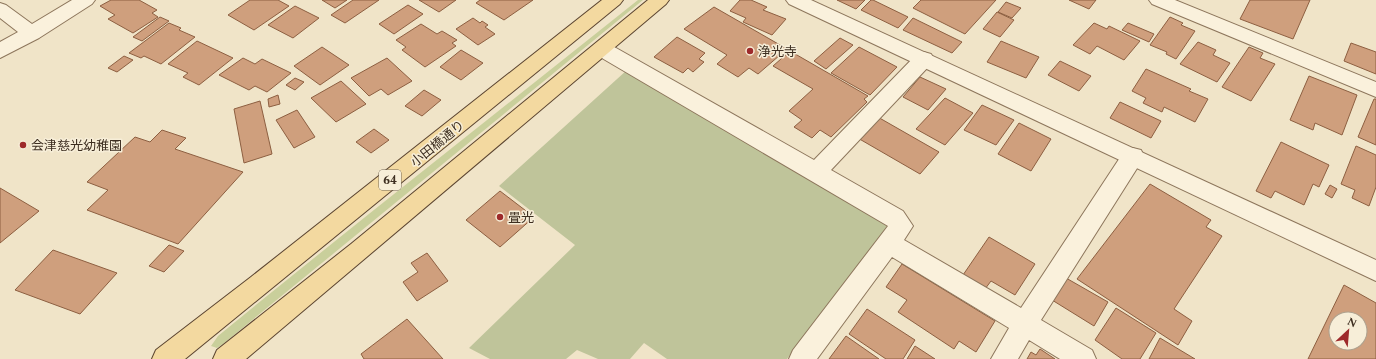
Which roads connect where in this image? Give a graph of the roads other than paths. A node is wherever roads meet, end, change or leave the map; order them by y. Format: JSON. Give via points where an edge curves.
{"nodes":[{"id":1,"x":86,"y":0,"type":"edge"},
{"id":2,"x":614,"y":0,"type":"edge"},
{"id":3,"x":660,"y":0,"type":"edge"},
{"id":4,"x":795,"y":0,"type":"edge"},
{"id":5,"x":1158,"y":0,"type":"edge"},
{"id":6,"x":0,"y":9,"type":"edge"},
{"id":7,"x":32,"y":33,"type":"junction"},
{"id":8,"x":602,"y":49,"type":"junction"},
{"id":9,"x":0,"y":50,"type":"edge"},
{"id":10,"x":924,"y":59,"type":"junction"},
{"id":11,"x":1376,"y":90,"type":"edge"},
{"id":12,"x":1133,"y":156,"type":"junction"},
{"id":13,"x":816,"y":172,"type":"junction"},
{"id":14,"x":889,"y":243,"type":"junction"},
{"id":15,"x":1376,"y":271,"type":"edge"},
{"id":16,"x":1025,"y":324,"type":"junction"},
{"id":17,"x":165,"y":359,"type":"edge"},
{"id":18,"x":226,"y":359,"type":"edge"},
{"id":19,"x":802,"y":359,"type":"edge"},
{"id":20,"x":1004,"y":359,"type":"edge"},
{"id":21,"x":1083,"y":359,"type":"edge"}],
"edges":[{"from":1,"to":7,"type":"street"},
{"from":2,"to":17,"type":"main road","name":"小田橋通り","number":"64"},
{"from":3,"to":8,"type":"main road"},
{"from":4,"to":10,"type":"street"},
{"from":5,"to":11,"type":"street"},
{"from":6,"to":7,"type":"street"},
{"from":7,"to":9,"type":"street"},
{"from":8,"to":13,"type":"street"},
{"from":8,"to":18,"type":"main road"},
{"from":10,"to":12,"type":"street"},
{"from":10,"to":13,"type":"street"},
{"from":12,"to":15,"type":"street"},
{"from":12,"to":16,"type":"street"},
{"from":13,"to":14,"type":"street","via":[[895,218],[901,226]]},
{"from":14,"to":16,"type":"street"},
{"from":14,"to":19,"type":"street"},
{"from":16,"to":20,"type":"street"},
{"from":16,"to":21,"type":"street"}]}
